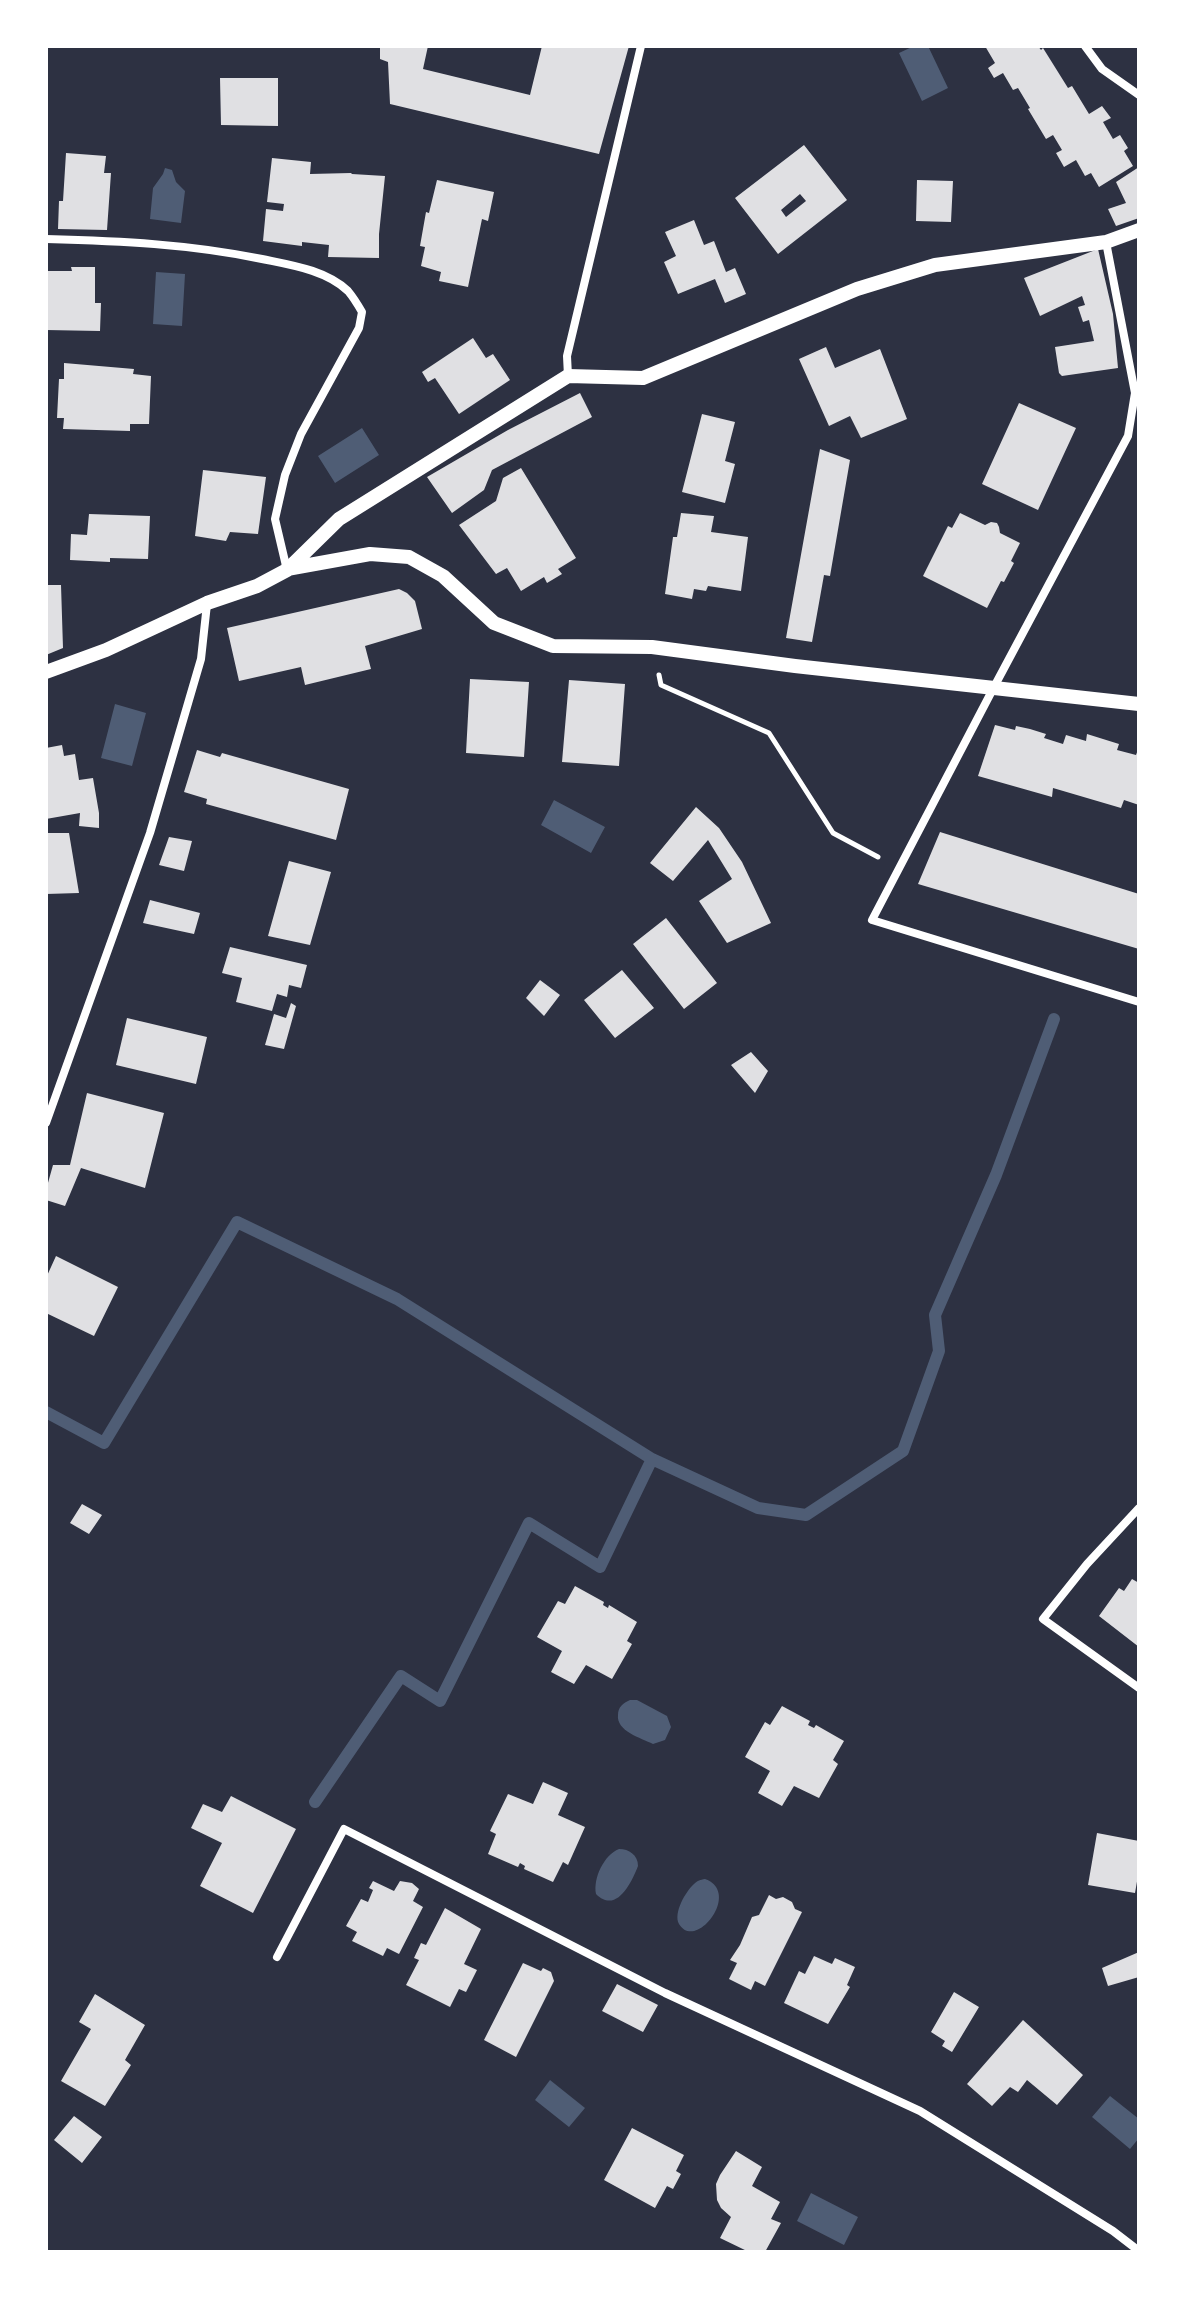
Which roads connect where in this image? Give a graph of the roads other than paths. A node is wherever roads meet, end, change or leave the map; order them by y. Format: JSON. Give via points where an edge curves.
{"nodes":[{"id":1,"x":641,"y":46,"type":"edge"},
{"id":2,"x":1085,"y":46,"type":"edge"},
{"id":3,"x":1139,"y":95,"type":"edge"},
{"id":4,"x":1139,"y":230,"type":"edge"},
{"id":5,"x":46,"y":239,"type":"edge"},
{"id":6,"x":1106,"y":242,"type":"junction"},
{"id":7,"x":568,"y":376,"type":"junction"},
{"id":8,"x":287,"y":570,"type":"junction"},
{"id":9,"x":207,"y":603,"type":"junction"},
{"id":10,"x":46,"y":672,"type":"edge"},
{"id":11,"x":994,"y":687,"type":"junction"},
{"id":12,"x":1139,"y":704,"type":"edge"},
{"id":13,"x":1139,"y":1002,"type":"edge"},
{"id":14,"x":46,"y":1123,"type":"edge"},
{"id":15,"x":1139,"y":1508,"type":"edge"},
{"id":16,"x":1139,"y":1688,"type":"edge"},
{"id":17,"x":277,"y":1957,"type":"dead end"},
{"id":18,"x":1139,"y":2251,"type":"edge"}],
"edges":[{"from":1,"to":7,"type":"street","via":[[567,356]]},
{"from":2,"to":3,"type":"street","via":[[1102,69]]},
{"from":4,"to":6,"type":"street"},
{"from":5,"to":8,"type":"street","via":[[209,248],[296,266],[347,291],[362,312],[359,328],[301,434],[275,519]]},
{"from":6,"to":7,"type":"street","via":[[935,265],[857,289],[643,378]]},
{"from":6,"to":11,"type":"street","via":[[1135,393],[1128,436]]},
{"from":7,"to":8,"type":"street","via":[[339,519]]},
{"from":8,"to":9,"type":"street"},
{"from":8,"to":11,"type":"street","via":[[370,554],[409,557],[443,576],[494,623],[553,646],[652,647]]},
{"from":9,"to":10,"type":"street"},
{"from":9,"to":14,"type":"street","via":[[201,659],[150,833]]},
{"from":11,"to":12,"type":"street"},
{"from":11,"to":13,"type":"street","via":[[872,920]]},
{"from":15,"to":16,"type":"street","via":[[1043,1619]]},
{"from":17,"to":18,"type":"street","via":[[344,1829],[665,1993],[920,2111]]}]}
